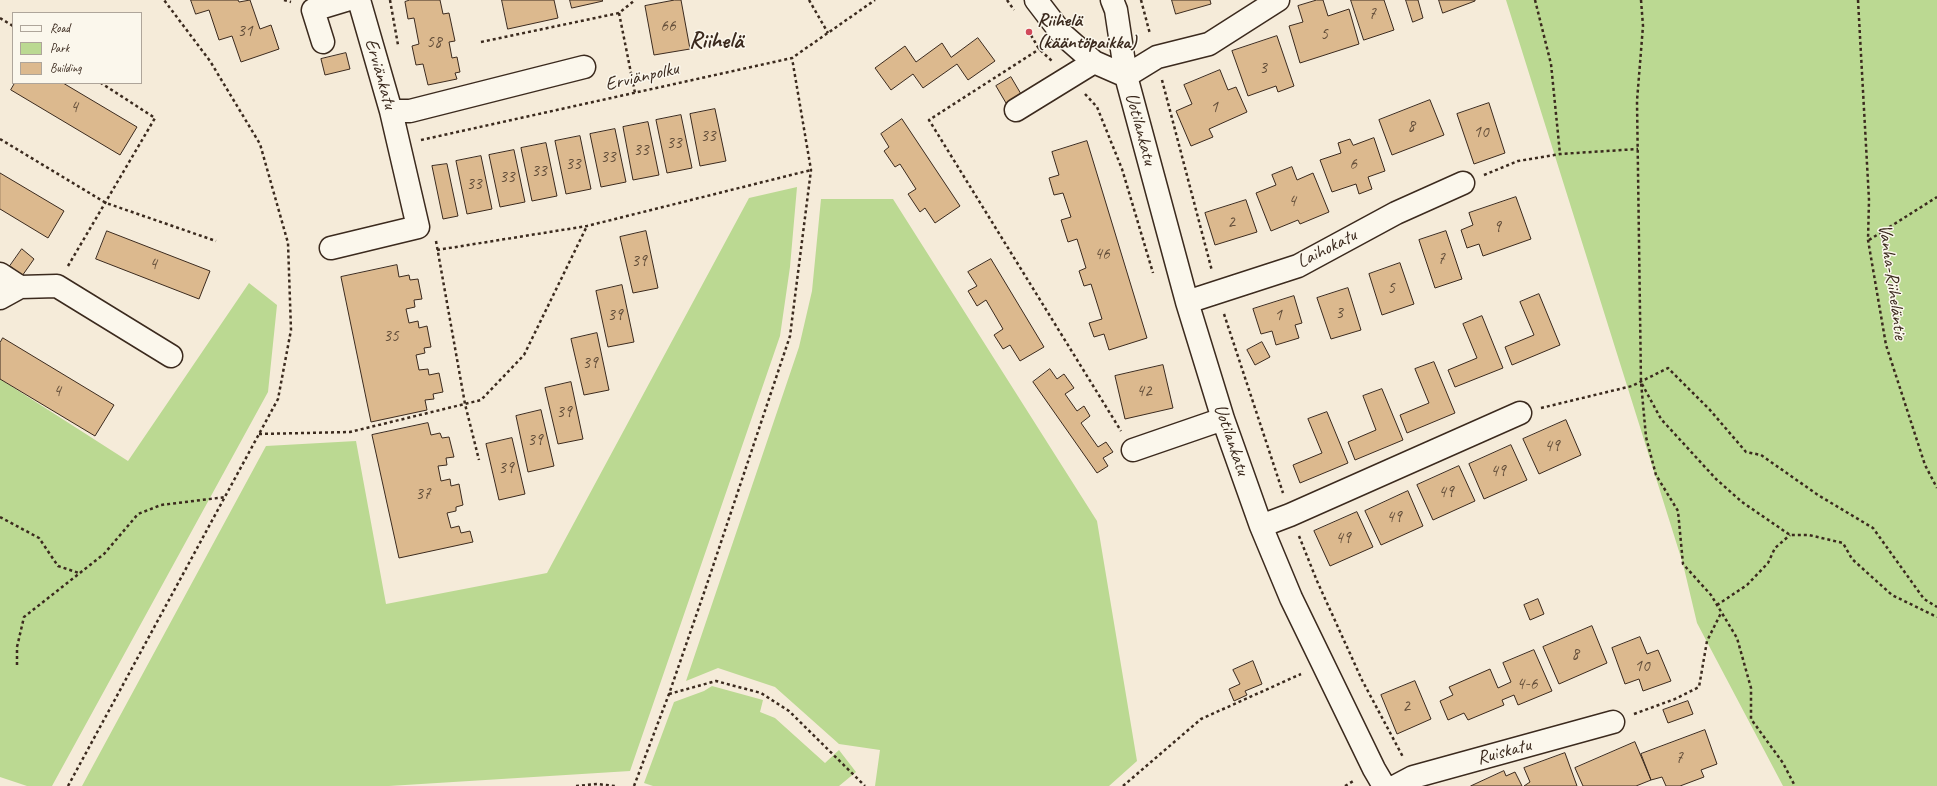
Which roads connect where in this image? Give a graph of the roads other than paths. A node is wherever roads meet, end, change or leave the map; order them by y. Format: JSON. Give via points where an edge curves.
{"nodes":[{"id":1,"x":346,"y":0,"type":"edge"},
{"id":2,"x":359,"y":0,"type":"edge"},
{"id":3,"x":1036,"y":0,"type":"edge"},
{"id":4,"x":1112,"y":0,"type":"edge"},
{"id":5,"x":1278,"y":0,"type":"edge"},
{"id":6,"x":323,"y":42,"type":"dead end"},
{"id":7,"x":1094,"y":62,"type":"junction"},
{"id":8,"x":584,"y":67,"type":"dead end"},
{"id":9,"x":1126,"y":76,"type":"junction"},
{"id":10,"x":1016,"y":110,"type":"dead end"},
{"id":11,"x":391,"y":111,"type":"junction"},
{"id":12,"x":1463,"y":183,"type":"road end"},
{"id":13,"x":331,"y":248,"type":"dead end"},
{"id":14,"x":0,"y":274,"type":"edge"},
{"id":15,"x":20,"y":287,"type":"junction"},
{"id":16,"x":0,"y":298,"type":"edge"},
{"id":17,"x":1187,"y":302,"type":"junction"},
{"id":18,"x":171,"y":356,"type":"dead end"},
{"id":19,"x":1520,"y":413,"type":"road end"},
{"id":20,"x":1223,"y":419,"type":"junction"},
{"id":21,"x":1133,"y":450,"type":"road end"},
{"id":22,"x":1261,"y":526,"type":"junction"},
{"id":23,"x":1613,"y":722,"type":"road end"},
{"id":24,"x":1405,"y":782,"type":"edge"},
{"id":25,"x":1384,"y":786,"type":"edge"}],
"edges":[{"from":1,"to":6,"type":"street","via":[[313,10]]},
{"from":2,"to":11,"type":"street","name":"Erviänkatu"},
{"from":3,"to":7,"type":"street","name":"Uotilankatu","via":[[1062,34]]},
{"from":4,"to":9,"type":"street","name":"Uotilankatu","via":[[1116,10]]},
{"from":5,"to":9,"type":"street","via":[[1209,44],[1157,57]]},
{"from":7,"to":9,"type":"street","name":"Uotilankatu"},
{"from":7,"to":10,"type":"street"},
{"from":8,"to":11,"type":"street","via":[[410,111]]},
{"from":9,"to":17,"type":"street","name":"Uotilankatu"},
{"from":11,"to":13,"type":"street","name":"Erviänkatu","via":[[418,228]]},
{"from":12,"to":17,"type":"street","name":"Laihokatu","via":[[1396,213],[1298,266]]},
{"from":14,"to":15,"type":"street"},
{"from":15,"to":16,"type":"street"},
{"from":15,"to":18,"type":"street","via":[[57,286]]},
{"from":17,"to":20,"type":"street","name":"Uotilankatu"},
{"from":19,"to":22,"type":"street"},
{"from":20,"to":21,"type":"street"},
{"from":20,"to":22,"type":"street","name":"Uotilankatu"},
{"from":22,"to":25,"type":"street","name":"Uotilankatu","via":[[1294,605]]},
{"from":23,"to":24,"type":"street","name":"Ruiskatu"}]}
